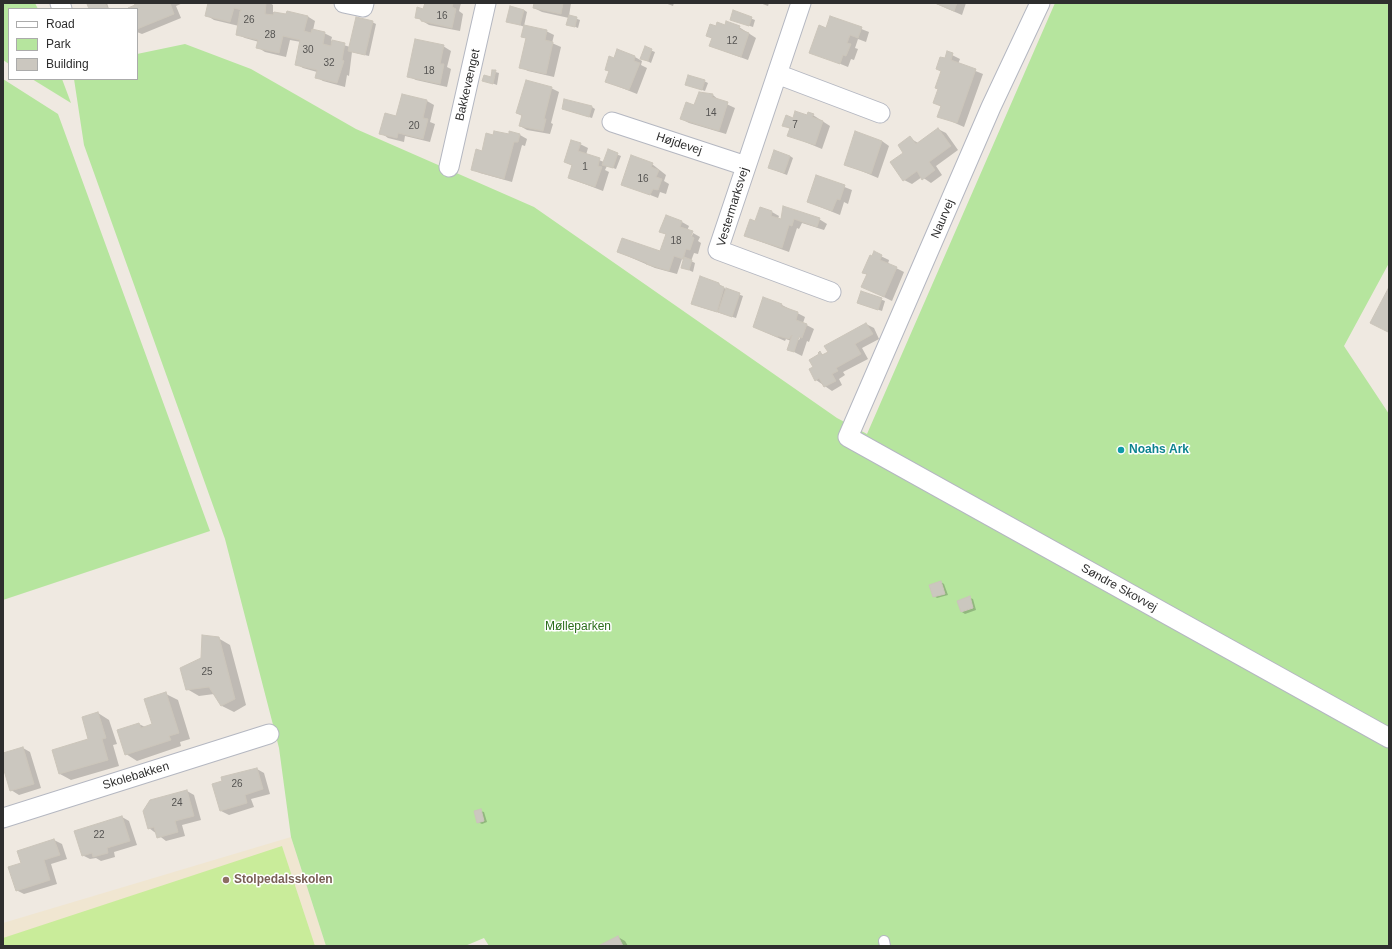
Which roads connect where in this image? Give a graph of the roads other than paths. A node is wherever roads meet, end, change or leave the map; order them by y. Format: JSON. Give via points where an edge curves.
{"nodes":[{"id":1,"x":344,"y":3,"type":"edge"},
{"id":2,"x":364,"y":3,"type":"edge"},
{"id":3,"x":486,"y":3,"type":"edge"},
{"id":4,"x":800,"y":3,"type":"edge"},
{"id":5,"x":1040,"y":3,"type":"edge"},
{"id":6,"x":777,"y":74,"type":"junction"},
{"id":7,"x":880,"y":113,"type":"dead end"},
{"id":8,"x":612,"y":122,"type":"dead end"},
{"id":9,"x":746,"y":166,"type":"junction"},
{"id":10,"x":449,"y":167,"type":"dead end"},
{"id":11,"x":831,"y":292,"type":"dead end"},
{"id":12,"x":848,"y":437,"type":"joint"},
{"id":13,"x":268,"y":734,"type":"dead end"},
{"id":14,"x":1389,"y":738,"type":"edge"},
{"id":15,"x":3,"y":818,"type":"edge"}],
"edges":[{"from":1,"to":2,"type":"street","via":[[363,7]]},
{"from":3,"to":10,"type":"street","name":"Bakkevænget"},
{"from":4,"to":6,"type":"street","name":"Vestermarksvej"},
{"from":5,"to":12,"type":"street","name":"Naurvej","via":[[991,108]]},
{"from":6,"to":7,"type":"street"},
{"from":6,"to":9,"type":"street","name":"Vestermarksvej"},
{"from":8,"to":9,"type":"street","name":"Højdevej"},
{"from":9,"to":11,"type":"street","name":"Vestermarksvej","via":[[718,250]]},
{"from":12,"to":14,"type":"street","name":"Søndre Skovvej"},
{"from":13,"to":15,"type":"street","name":"Skolebakken"}]}
